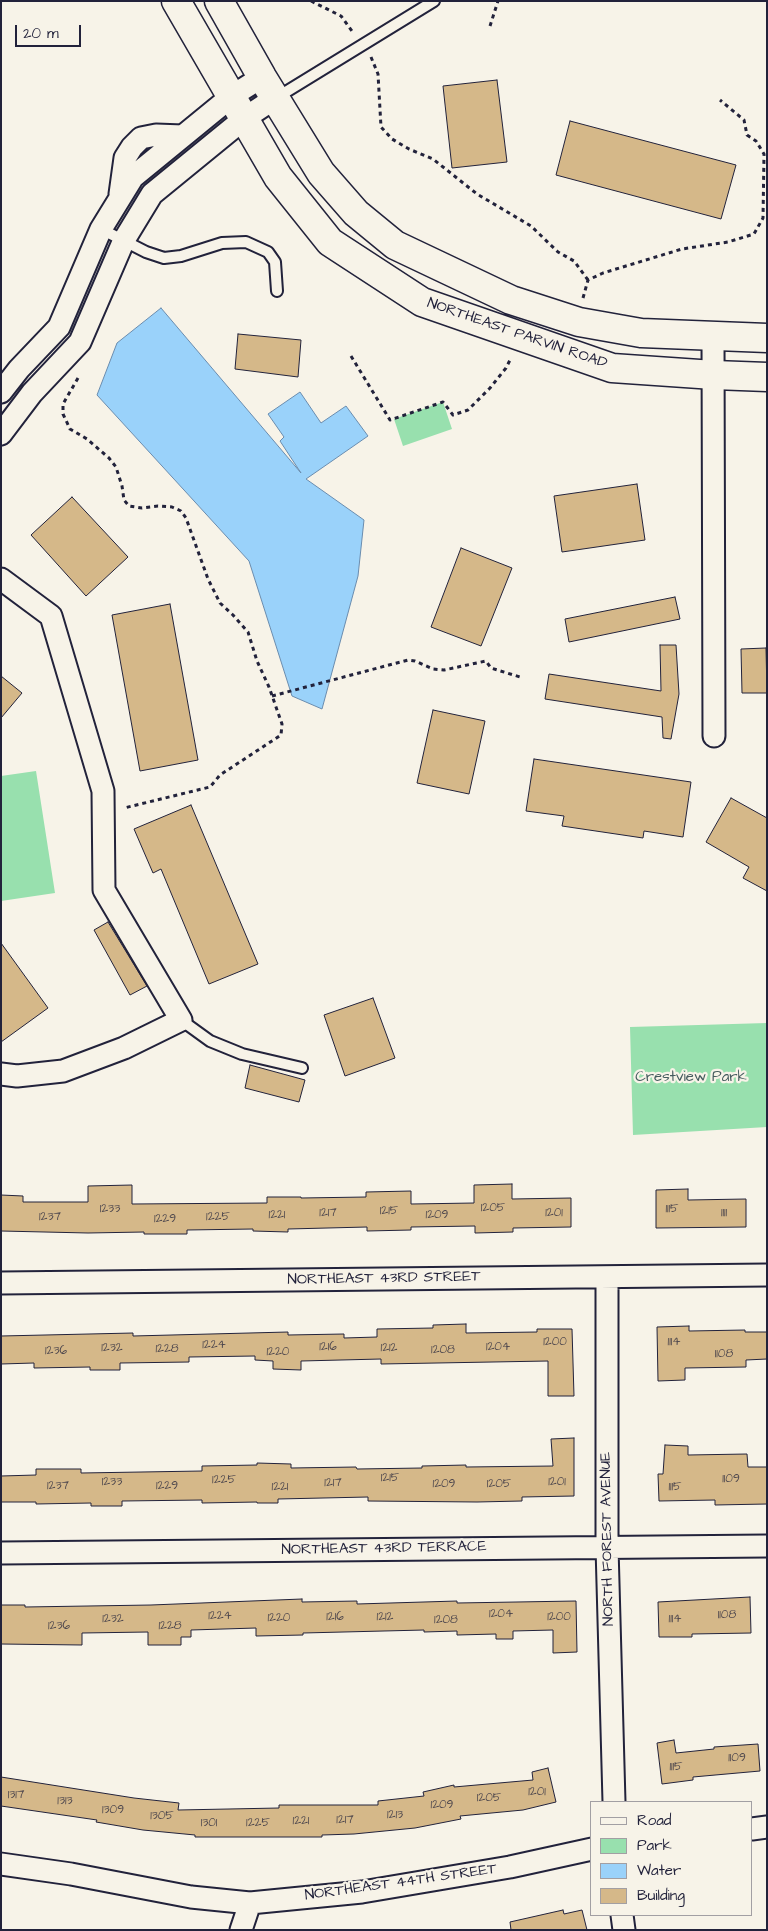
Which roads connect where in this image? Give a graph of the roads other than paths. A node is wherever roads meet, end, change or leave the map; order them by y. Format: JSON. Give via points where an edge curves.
{"nodes":[{"id":1,"x":176,"y":1,"type":"edge"},
{"id":2,"x":219,"y":1,"type":"edge"},
{"id":3,"x":434,"y":1,"type":"edge"},
{"id":4,"x":268,"y":87,"type":"junction"},
{"id":5,"x":239,"y":107,"type":"junction"},
{"id":6,"x":177,"y":141,"type":"junction"},
{"id":7,"x":188,"y":164,"type":"junction"},
{"id":8,"x":101,"y":229,"type":"junction"},
{"id":9,"x":124,"y":240,"type":"junction"},
{"id":10,"x":277,"y":291,"type":"dead end"},
{"id":11,"x":713,"y":336,"type":"junction"},
{"id":12,"x":767,"y":338,"type":"edge"},
{"id":13,"x":714,"y":375,"type":"junction"},
{"id":14,"x":767,"y":377,"type":"edge"},
{"id":15,"x":1,"y":392,"type":"edge"},
{"id":16,"x":1,"y":434,"type":"edge"},
{"id":17,"x":1,"y":579,"type":"edge"},
{"id":18,"x":714,"y":736,"type":"dead end"},
{"id":19,"x":181,"y":1020,"type":"junction"},
{"id":20,"x":302,"y":1068,"type":"dead end"},
{"id":21,"x":1,"y":1074,"type":"edge"},
{"id":22,"x":767,"y":1275,"type":"edge"},
{"id":23,"x":606,"y":1277,"type":"junction"},
{"id":24,"x":1,"y":1283,"type":"edge"},
{"id":25,"x":767,"y":1546,"type":"edge"},
{"id":26,"x":607,"y":1547,"type":"junction"},
{"id":27,"x":1,"y":1553,"type":"edge"},
{"id":28,"x":614,"y":1801,"type":"edge"},
{"id":29,"x":767,"y":1827,"type":"edge"},
{"id":30,"x":753,"y":1829,"type":"edge"},
{"id":31,"x":590,"y":1850,"type":"edge"},
{"id":32,"x":1,"y":1864,"type":"edge"},
{"id":33,"x":250,"y":1903,"type":"junction"},
{"id":34,"x":622,"y":1916,"type":"edge"},
{"id":35,"x":241,"y":1930,"type":"edge"},
{"id":36,"x":624,"y":1930,"type":"edge"}],
"edges":[{"from":1,"to":5,"type":"main road","name":"NORTHEAST PARVIN ROAD"},
{"from":2,"to":4,"type":"main road","name":"NORTHEAST PARVIN ROAD"},
{"from":3,"to":4,"type":"lane","via":[[363,44]]},
{"from":4,"to":5,"type":"street"},
{"from":4,"to":11,"type":"main road","name":"NORTHEAST PARVIN ROAD","via":[[320,173],[356,212],[395,245],[511,300],[579,322],[641,333]]},
{"from":5,"to":6,"type":"street"},
{"from":5,"to":7,"type":"street"},
{"from":5,"to":13,"type":"main road","name":"NORTHEAST PARVIN ROAD","via":[[278,177],[330,242],[422,302],[612,368]]},
{"from":6,"to":7,"type":"street"},
{"from":6,"to":8,"type":"street","via":[[156,135],[141,138],[124,158],[120,199]]},
{"from":7,"to":9,"type":"street","via":[[152,194]]},
{"from":8,"to":9,"type":"lane"},
{"from":8,"to":15,"type":"street","via":[[59,327]]},
{"from":9,"to":10,"type":"lane","via":[[164,258],[222,243],[246,242],[268,252],[275,262]]},
{"from":9,"to":16,"type":"street","via":[[80,342],[32,393]]},
{"from":11,"to":12,"type":"main road","name":"NORTHEAST PARVIN ROAD"},
{"from":11,"to":13,"type":"street"},
{"from":13,"to":14,"type":"main road","name":"NORTHEAST PARVIN ROAD"},
{"from":13,"to":18,"type":"street"},
{"from":17,"to":19,"type":"street","via":[[51,616],[103,791],[104,890]]},
{"from":19,"to":20,"type":"lane","via":[[210,1041],[242,1054]]},
{"from":19,"to":21,"type":"street","via":[[124,1048],[63,1071],[17,1076]]},
{"from":22,"to":23,"type":"street","name":"NORTHEAST 43RD STREET"},
{"from":23,"to":24,"type":"street","name":"NORTHEAST 43RD STREET"},
{"from":23,"to":26,"type":"street","name":"NORTH FOREST AVENUE"},
{"from":25,"to":26,"type":"street","name":"NORTHEAST 43RD TERRACE"},
{"from":26,"to":27,"type":"street","name":"NORTHEAST 43RD TERRACE"},
{"from":26,"to":28,"type":"street","name":"NORTH FOREST AVENUE"},
{"from":29,"to":30,"type":"street"},
{"from":31,"to":33,"type":"street","name":"NORTHEAST 44TH STREET","via":[[362,1892]]},
{"from":32,"to":33,"type":"street","name":"NORTHEAST 44TH STREET","via":[[191,1897]]},
{"from":33,"to":35,"type":"street"},
{"from":34,"to":36,"type":"street"}]}
